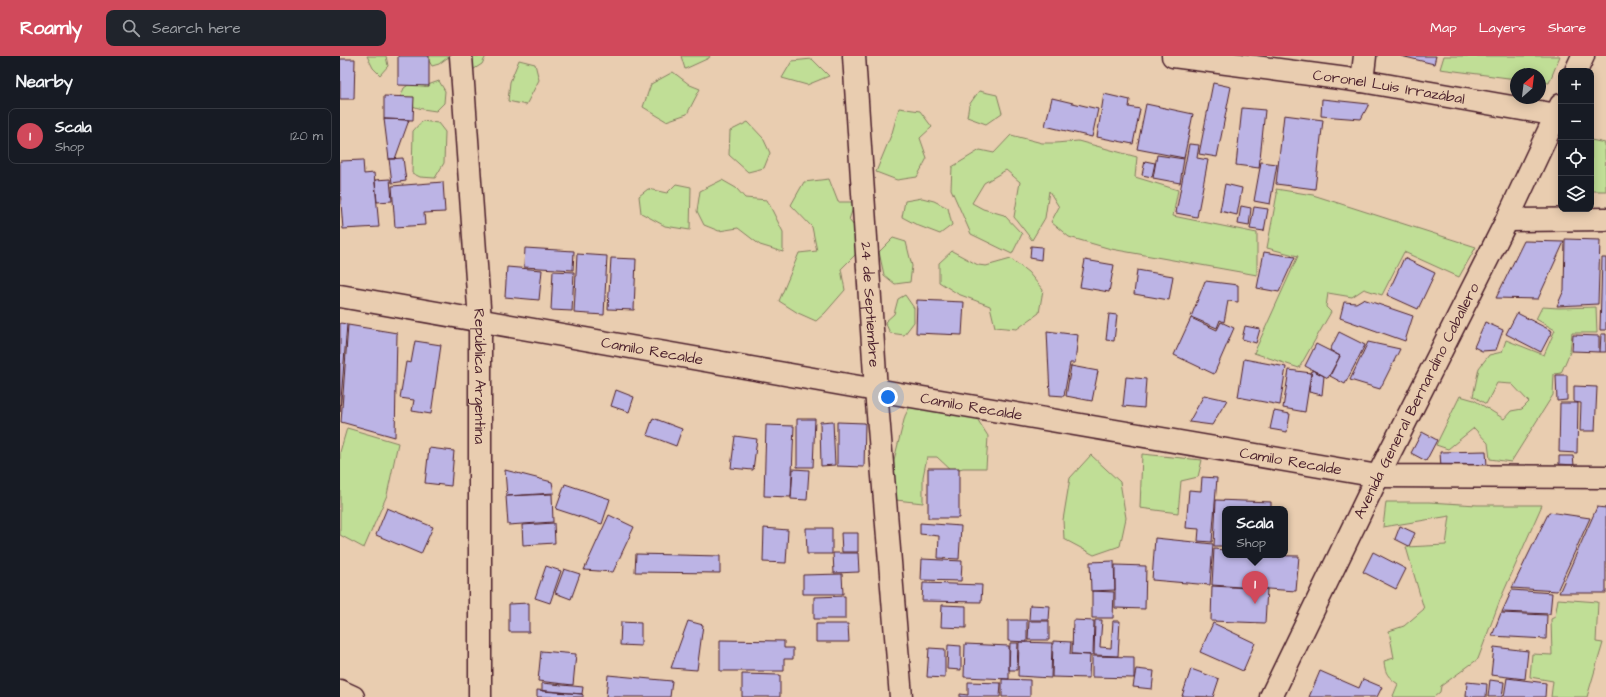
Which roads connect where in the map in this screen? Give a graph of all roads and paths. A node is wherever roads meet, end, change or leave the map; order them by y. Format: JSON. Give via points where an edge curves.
{"nodes":[{"id":1,"x":461,"y":56,"type":"edge"},
{"id":2,"x":854,"y":56,"type":"edge"},
{"id":3,"x":1173,"y":56,"type":"edge"},
{"id":4,"x":1365,"y":56,"type":"edge"},
{"id":5,"x":1583,"y":56,"type":"edge"},
{"id":6,"x":1577,"y":68,"type":"edge"},
{"id":7,"x":1362,"y":81,"type":"junction"},
{"id":8,"x":1558,"y":110,"type":"edge"},
{"id":9,"x":1558,"y":112,"type":"edge"},
{"id":10,"x":1606,"y":219,"type":"edge"},
{"id":11,"x":1507,"y":220,"type":"junction"},
{"id":12,"x":340,"y":296,"type":"edge"},
{"id":13,"x":480,"y":321,"type":"junction"},
{"id":14,"x":876,"y":390,"type":"junction"},
{"id":15,"x":1378,"y":476,"type":"junction"},
{"id":16,"x":1606,"y":477,"type":"edge"},
{"id":17,"x":340,"y":691,"type":"edge"},
{"id":18,"x":352,"y":697,"type":"edge"},
{"id":19,"x":480,"y":697,"type":"edge"},
{"id":20,"x":901,"y":697,"type":"edge"},
{"id":21,"x":1271,"y":697,"type":"edge"}],
"edges":[{"from":1,"to":13,"type":"street","name":"República Argentina"},
{"from":2,"to":14,"type":"street","name":"24 de Septiembre"},
{"from":3,"to":7,"type":"street","name":"Coronel Luis Irrazábal"},
{"from":4,"to":7,"type":"street"},
{"from":5,"to":6,"type":"street"},
{"from":7,"to":8,"type":"street","name":"Coronel Luis Irrazábal"},
{"from":9,"to":11,"type":"street","name":"Avenida General Bernardino Caballero"},
{"from":10,"to":11,"type":"street"},
{"from":11,"to":15,"type":"street","name":"Avenida General Bernardino Caballero"},
{"from":12,"to":13,"type":"street","name":"Camilo Recalde"},
{"from":13,"to":14,"type":"street","name":"Camilo Recalde"},
{"from":13,"to":19,"type":"street","name":"República Argentina"},
{"from":14,"to":15,"type":"street","name":"Camilo Recalde"},
{"from":14,"to":20,"type":"street","name":"24 de Septiembre"},
{"from":15,"to":16,"type":"street","name":"Camilo Recalde"},
{"from":15,"to":21,"type":"street","name":"Avenida General Bernardino Caballero"},
{"from":17,"to":18,"type":"street"}]}
